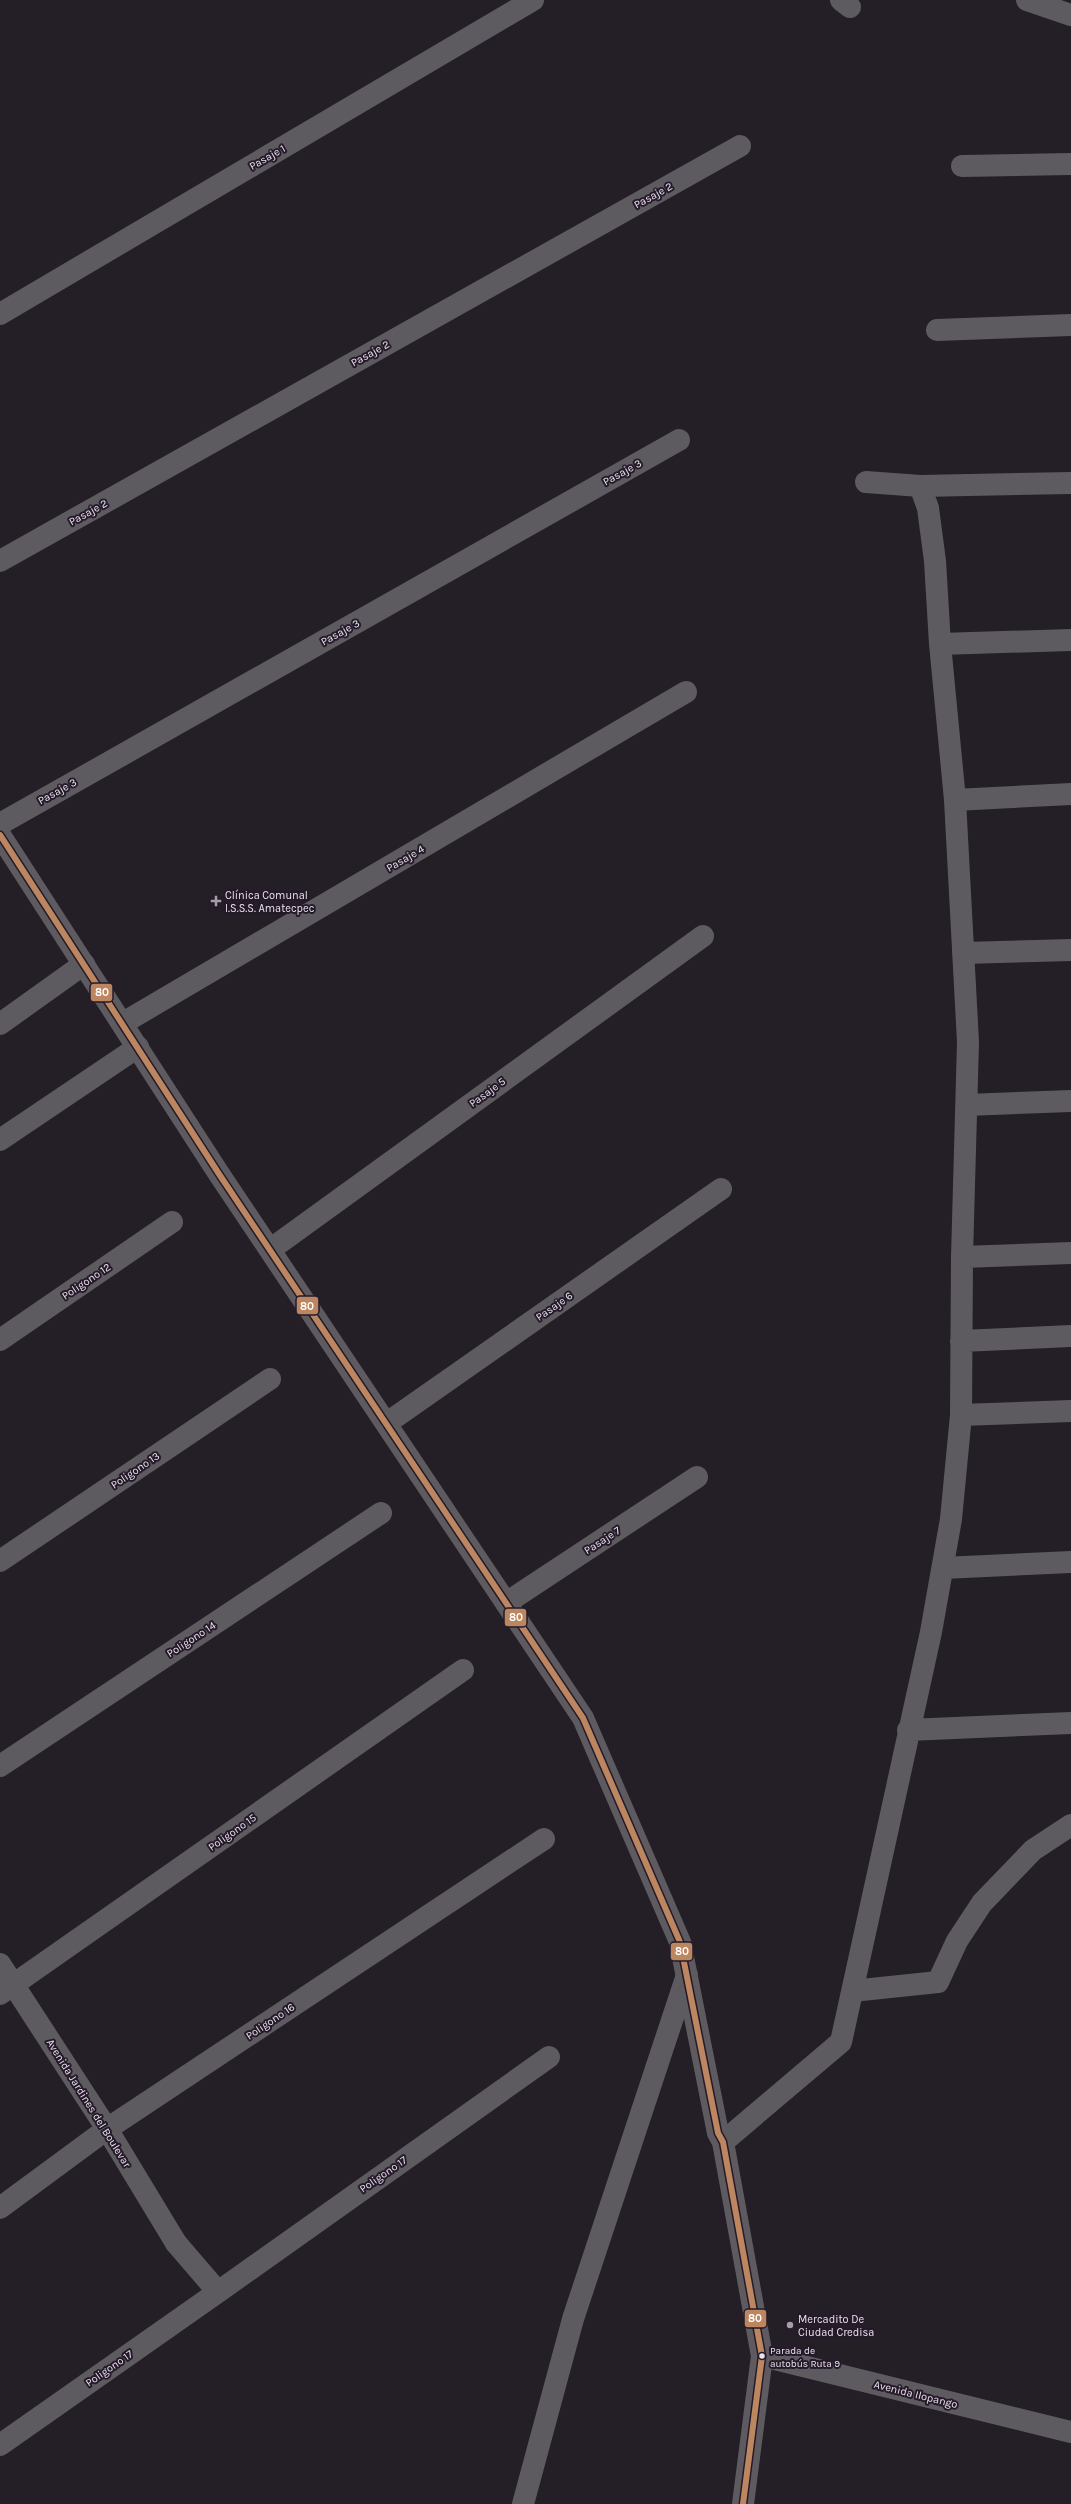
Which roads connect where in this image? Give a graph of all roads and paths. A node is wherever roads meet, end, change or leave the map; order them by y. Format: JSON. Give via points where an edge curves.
{"nodes":[{"id":1,"x":534,"y":0,"type":"edge"},
{"id":2,"x":1027,"y":0,"type":"edge"},
{"id":3,"x":1071,"y":15,"type":"edge"},
{"id":4,"x":740,"y":146,"type":"dead end"},
{"id":5,"x":1071,"y":164,"type":"edge"},
{"id":6,"x":962,"y":166,"type":"dead end"},
{"id":7,"x":0,"y":314,"type":"edge"},
{"id":8,"x":1071,"y":325,"type":"edge"},
{"id":9,"x":937,"y":330,"type":"dead end"},
{"id":10,"x":679,"y":440,"type":"dead end"},
{"id":11,"x":866,"y":482,"type":"dead end"},
{"id":12,"x":1071,"y":483,"type":"edge"},
{"id":13,"x":920,"y":486,"type":"junction"},
{"id":14,"x":0,"y":561,"type":"edge"},
{"id":15,"x":1071,"y":640,"type":"edge"},
{"id":16,"x":940,"y":644,"type":"junction"},
{"id":17,"x":686,"y":692,"type":"dead end"},
{"id":18,"x":1071,"y":794,"type":"edge"},
{"id":19,"x":955,"y":800,"type":"junction"},
{"id":20,"x":0,"y":824,"type":"edge"},
{"id":21,"x":0,"y":834,"type":"edge"},
{"id":22,"x":703,"y":936,"type":"dead end"},
{"id":23,"x":1071,"y":950,"type":"edge"},
{"id":24,"x":963,"y":953,"type":"junction"},
{"id":25,"x":84,"y":964,"type":"junction"},
{"id":26,"x":123,"y":1023,"type":"junction"},
{"id":27,"x":0,"y":1024,"type":"edge"},
{"id":28,"x":138,"y":1047,"type":"junction"},
{"id":29,"x":1071,"y":1101,"type":"edge"},
{"id":30,"x":967,"y":1105,"type":"junction"},
{"id":31,"x":0,"y":1140,"type":"edge"},
{"id":32,"x":721,"y":1189,"type":"dead end"},
{"id":33,"x":172,"y":1222,"type":"dead end"},
{"id":34,"x":270,"y":1249,"type":"junction"},
{"id":35,"x":1071,"y":1253,"type":"edge"},
{"id":36,"x":962,"y":1257,"type":"junction"},
{"id":37,"x":1071,"y":1336,"type":"edge"},
{"id":38,"x":0,"y":1340,"type":"edge"},
{"id":39,"x":962,"y":1341,"type":"junction"},
{"id":40,"x":270,"y":1378,"type":"dead end"},
{"id":41,"x":1071,"y":1411,"type":"edge"},
{"id":42,"x":961,"y":1415,"type":"junction"},
{"id":43,"x":387,"y":1423,"type":"junction"},
{"id":44,"x":697,"y":1477,"type":"dead end"},
{"id":45,"x":382,"y":1513,"type":"dead end"},
{"id":46,"x":0,"y":1561,"type":"edge"},
{"id":47,"x":1071,"y":1562,"type":"edge"},
{"id":48,"x":943,"y":1568,"type":"junction"},
{"id":49,"x":506,"y":1603,"type":"junction"},
{"id":50,"x":463,"y":1670,"type":"dead end"},
{"id":51,"x":1071,"y":1723,"type":"edge"},
{"id":52,"x":908,"y":1730,"type":"junction"},
{"id":53,"x":0,"y":1766,"type":"edge"},
{"id":54,"x":1071,"y":1825,"type":"edge"},
{"id":55,"x":544,"y":1840,"type":"dead end"},
{"id":56,"x":0,"y":1964,"type":"edge"},
{"id":57,"x":687,"y":1975,"type":"junction"},
{"id":58,"x":7,"y":1989,"type":"edge"},
{"id":59,"x":852,"y":1991,"type":"junction"},
{"id":60,"x":549,"y":2057,"type":"dead end"},
{"id":61,"x":107,"y":2129,"type":"junction"},
{"id":62,"x":723,"y":2142,"type":"junction"},
{"id":63,"x":0,"y":2208,"type":"edge"},
{"id":64,"x":218,"y":2292,"type":"junction"},
{"id":65,"x":762,"y":2356,"type":"junction"},
{"id":66,"x":1071,"y":2432,"type":"edge"},
{"id":67,"x":0,"y":2445,"type":"edge"},
{"id":68,"x":523,"y":2504,"type":"edge"},
{"id":69,"x":743,"y":2504,"type":"edge"}],
"edges":[{"from":1,"to":7,"type":"street","name":"Pasaje 1"},
{"from":2,"to":3,"type":"street"},
{"from":4,"to":14,"type":"street","name":"Pasaje 2"},
{"from":5,"to":6,"type":"street"},
{"from":8,"to":9,"type":"street"},
{"from":10,"to":20,"type":"street","name":"Pasaje 3"},
{"from":11,"to":13,"type":"street"},
{"from":12,"to":13,"type":"street"},
{"from":13,"to":16,"type":"street","via":[[928,508],[936,561]]},
{"from":15,"to":16,"type":"street"},
{"from":16,"to":19,"type":"street"},
{"from":17,"to":26,"type":"street","name":"Pasaje 4"},
{"from":18,"to":19,"type":"street"},
{"from":19,"to":24,"type":"street"},
{"from":21,"to":25,"type":"street"},
{"from":22,"to":34,"type":"street","name":"Pasaje 5"},
{"from":23,"to":24,"type":"street"},
{"from":24,"to":30,"type":"street","via":[[968,1042]]},
{"from":25,"to":26,"type":"street"},
{"from":25,"to":27,"type":"street"},
{"from":26,"to":28,"type":"street"},
{"from":28,"to":31,"type":"street"},
{"from":28,"to":34,"type":"street"},
{"from":29,"to":30,"type":"street"},
{"from":30,"to":36,"type":"street"},
{"from":32,"to":43,"type":"street","name":"Pasaje 6"},
{"from":33,"to":38,"type":"street","name":"Poligono 12"},
{"from":34,"to":43,"type":"street"},
{"from":35,"to":36,"type":"street"},
{"from":36,"to":39,"type":"street"},
{"from":37,"to":39,"type":"street"},
{"from":39,"to":42,"type":"street"},
{"from":40,"to":46,"type":"street","name":"Poligono 13"},
{"from":41,"to":42,"type":"street"},
{"from":42,"to":48,"type":"street","via":[[951,1519]]},
{"from":43,"to":49,"type":"street"},
{"from":44,"to":49,"type":"street","name":"Pasaje 7"},
{"from":45,"to":53,"type":"street","name":"Poligono 14"},
{"from":47,"to":48,"type":"street"},
{"from":48,"to":52,"type":"street"},
{"from":49,"to":57,"type":"street","via":[[583,1718],[680,1942]]},
{"from":50,"to":58,"type":"street","name":"Poligono 15"},
{"from":51,"to":52,"type":"street"},
{"from":52,"to":59,"type":"street"},
{"from":54,"to":59,"type":"street","via":[[1033,1850],[982,1902],[957,1941],[938,1982]]},
{"from":55,"to":61,"type":"street","name":"Poligono 16"},
{"from":56,"to":58,"type":"street","name":"Avenida Jardines del Boulevar"},
{"from":57,"to":62,"type":"street","via":[[718,2133]]},
{"from":57,"to":68,"type":"street","via":[[573,2319]]},
{"from":58,"to":61,"type":"street","name":"Avenida Jardines del Boulevar"},
{"from":59,"to":62,"type":"street","via":[[841,2042]]},
{"from":60,"to":64,"type":"street","name":"Poligono 17"},
{"from":61,"to":63,"type":"street","name":"Poligono 16"},
{"from":61,"to":64,"type":"street","name":"Avenida Jardines del Boulevar","via":[[176,2244]]},
{"from":62,"to":65,"type":"street"},
{"from":64,"to":67,"type":"street","name":"Poligono 17"},
{"from":65,"to":66,"type":"street","name":"Avenida Ilopango"},
{"from":65,"to":69,"type":"street"}]}
